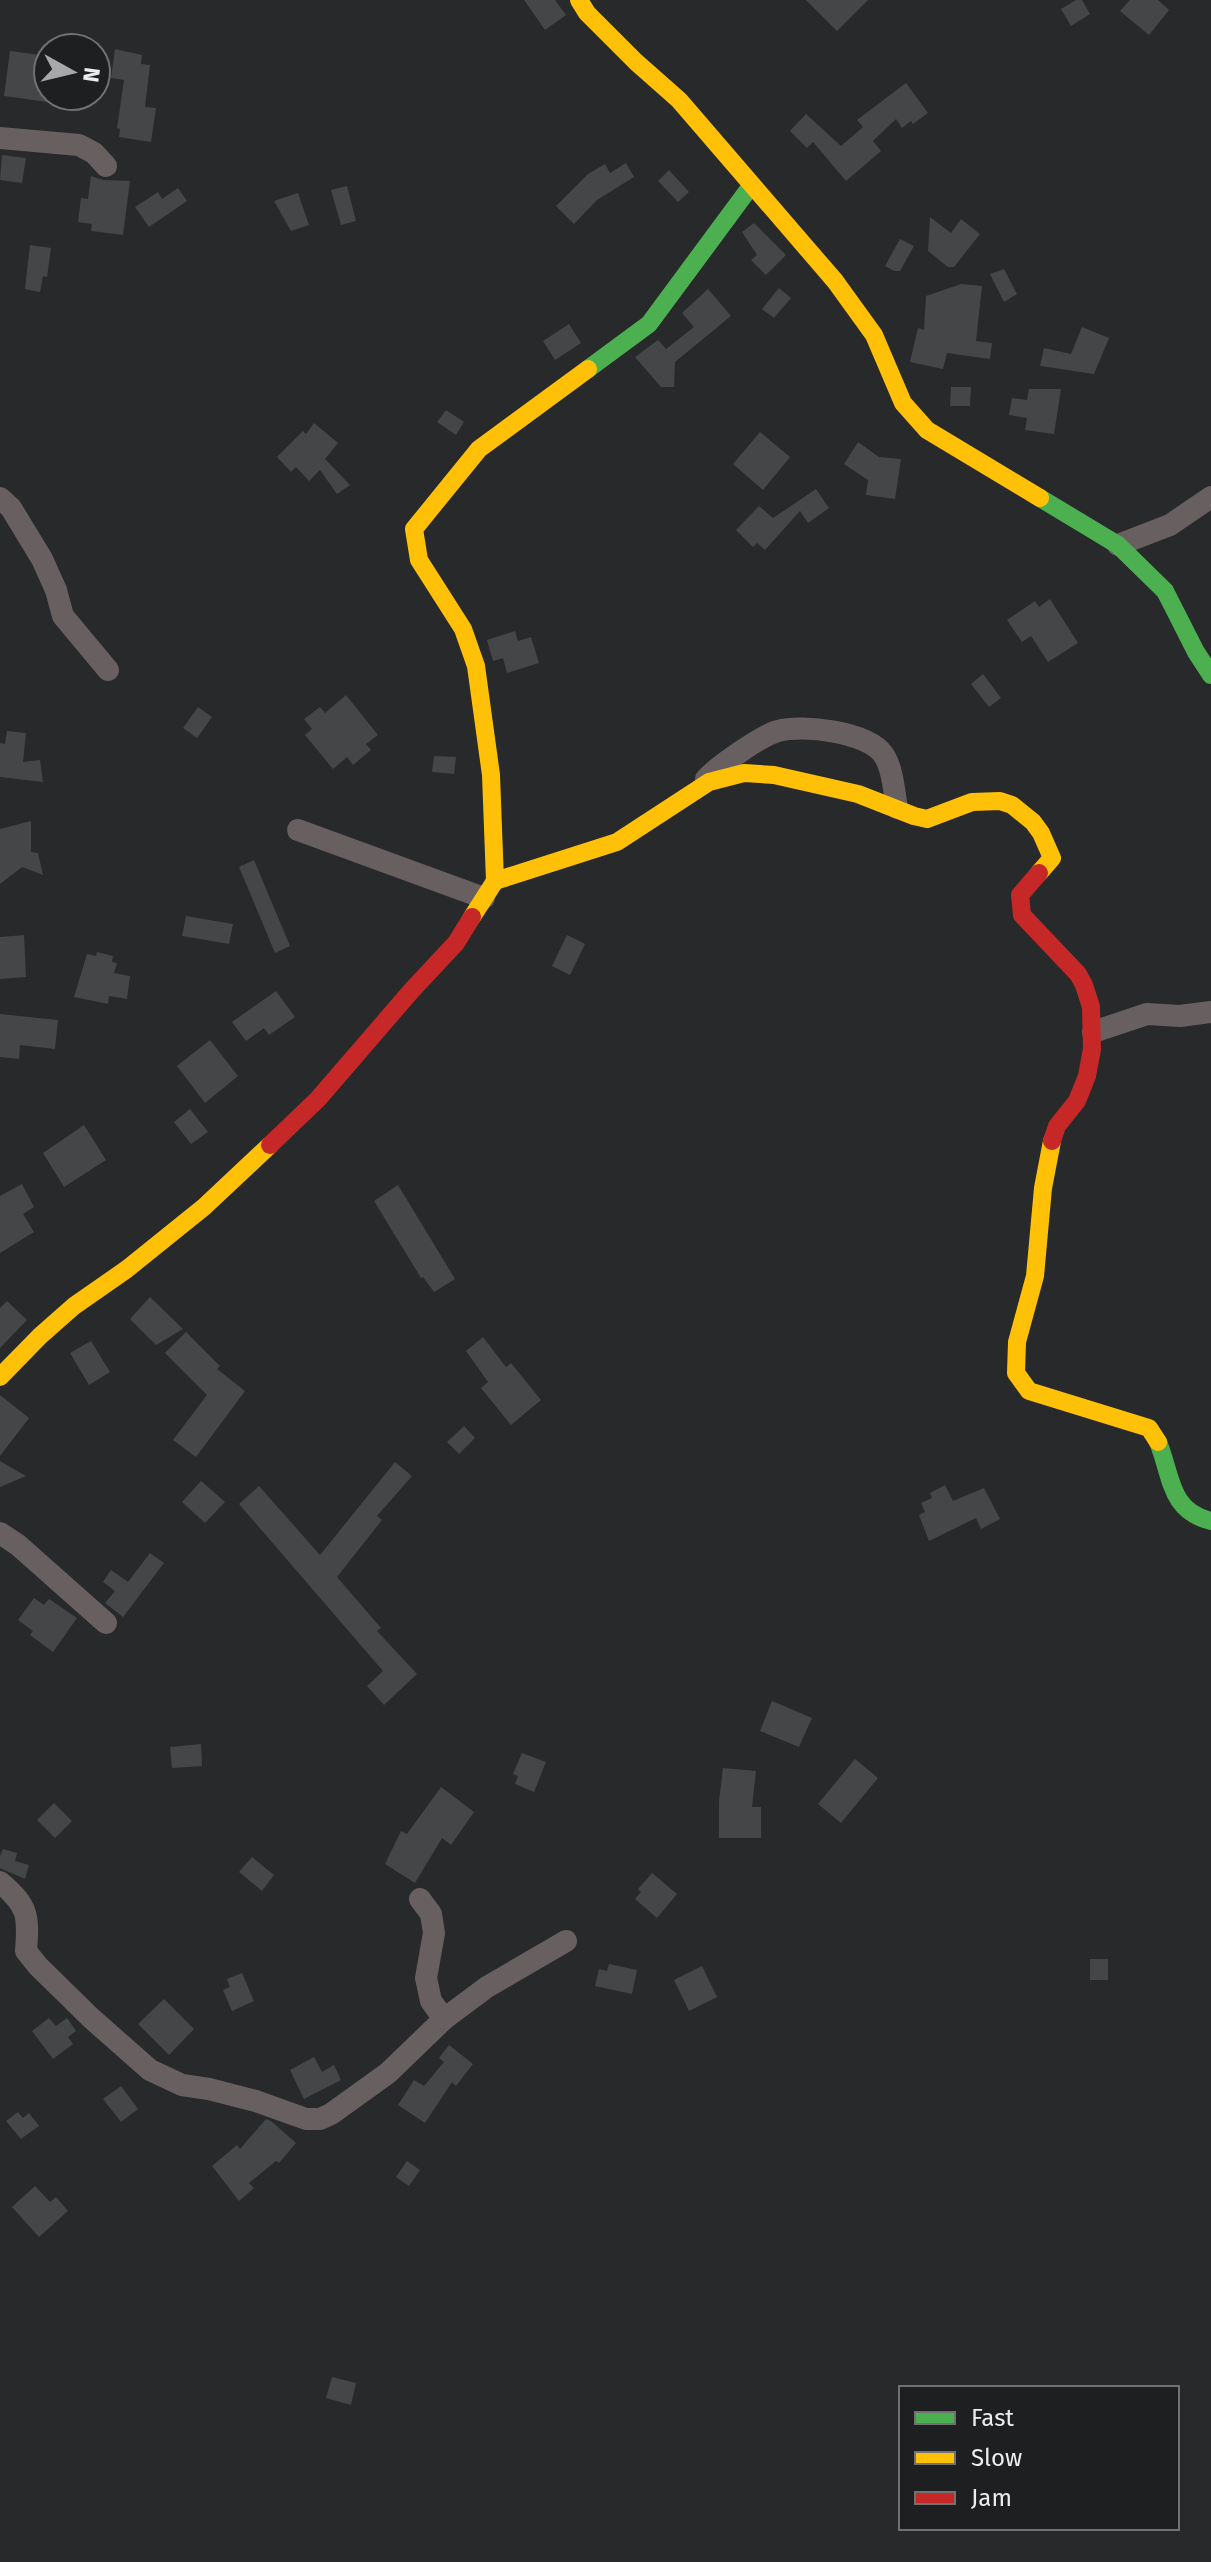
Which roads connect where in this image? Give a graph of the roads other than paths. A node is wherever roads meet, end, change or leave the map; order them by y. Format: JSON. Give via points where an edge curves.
{"nodes":[{"id":1,"x":579,"y":0,"type":"edge"},
{"id":2,"x":0,"y":138,"type":"edge"},
{"id":3,"x":106,"y":166,"type":"dead end"},
{"id":4,"x":751,"y":186,"type":"junction"},
{"id":5,"x":1211,"y":497,"type":"edge"},
{"id":6,"x":0,"y":498,"type":"edge"},
{"id":7,"x":1118,"y":545,"type":"junction"},
{"id":8,"x":108,"y":670,"type":"dead end"},
{"id":9,"x":1211,"y":675,"type":"edge"},
{"id":10,"x":697,"y":789,"type":"junction"},
{"id":11,"x":897,"y":808,"type":"junction"},
{"id":12,"x":298,"y":830,"type":"dead end"},
{"id":13,"x":490,"y":890,"type":"junction"},
{"id":14,"x":1211,"y":1012,"type":"edge"},
{"id":15,"x":1093,"y":1032,"type":"junction"},
{"id":16,"x":3,"y":1367,"type":"edge"},
{"id":17,"x":1211,"y":1521,"type":"edge"},
{"id":18,"x":0,"y":1533,"type":"edge"},
{"id":19,"x":106,"y":1623,"type":"dead end"},
{"id":20,"x":0,"y":1882,"type":"edge"},
{"id":21,"x":420,"y":1899,"type":"dead end"},
{"id":22,"x":566,"y":1941,"type":"dead end"},
{"id":23,"x":444,"y":2019,"type":"junction"}],
"edges":[{"from":1,"to":4,"type":"street","via":[[679,100]]},
{"from":2,"to":3,"type":"street","via":[[79,145]]},
{"from":4,"to":7,"type":"street","via":[[835,281],[874,335],[903,403],[927,430]]},
{"from":4,"to":13,"type":"street","via":[[649,324],[479,449],[414,529],[419,560],[463,629],[476,666],[491,775]]},
{"from":5,"to":7,"type":"street","via":[[1170,525]]},
{"from":6,"to":8,"type":"street","via":[[42,559],[63,616]]},
{"from":7,"to":9,"type":"street","via":[[1165,591]]},
{"from":10,"to":11,"type":"street","via":[[745,773],[854,793]]},
{"from":10,"to":11,"type":"street","via":[[716,769],[776,731],[802,727],[850,735],[881,751]]},
{"from":10,"to":13,"type":"street","via":[[619,841]]},
{"from":11,"to":15,"type":"street","via":[[926,819],[971,802],[996,800],[1012,804],[1033,820],[1047,839],[1052,858],[1020,895],[1022,915],[1088,990]]},
{"from":12,"to":13,"type":"street"},
{"from":13,"to":16,"type":"street","via":[[456,943],[318,1099],[204,1207]]},
{"from":14,"to":15,"type":"street","via":[[1147,1014]]},
{"from":15,"to":17,"type":"street","via":[[1077,1100],[1053,1135],[1034,1279],[1015,1365],[1029,1391],[1149,1428],[1159,1438],[1180,1506],[1199,1520]]},
{"from":18,"to":19,"type":"street"},
{"from":20,"to":23,"type":"street","via":[[21,1901],[28,1923],[26,1951],[38,1966],[150,2070],[182,2085],[320,2119],[388,2073]]},
{"from":21,"to":23,"type":"street","via":[[431,1914],[434,1933],[426,1978],[431,2001]]},
{"from":22,"to":23,"type":"street"}]}
